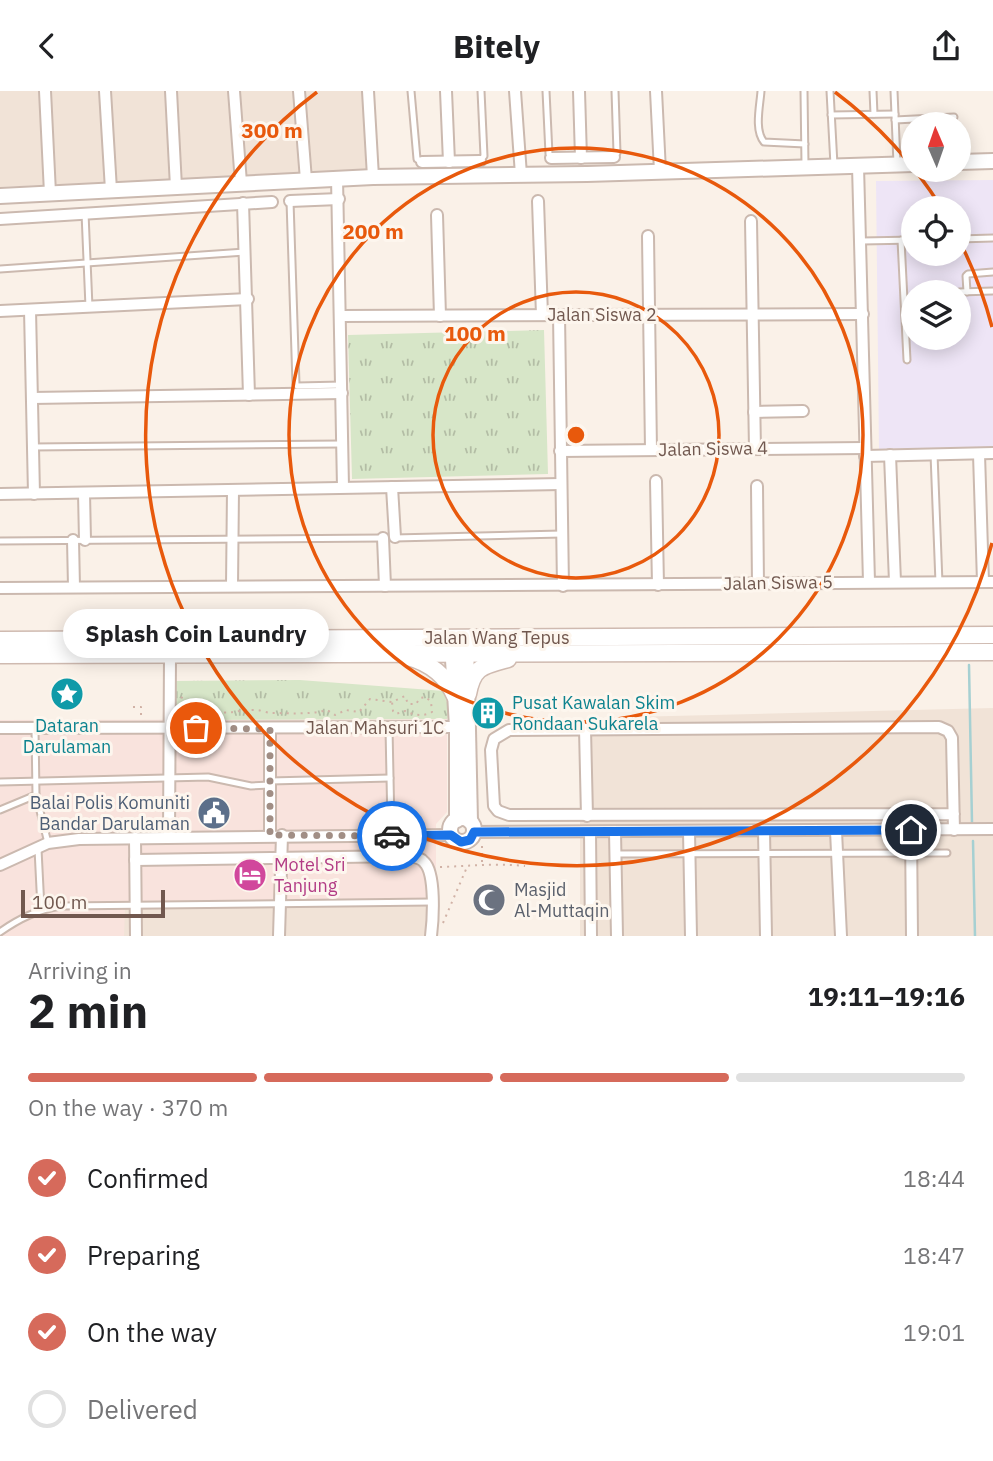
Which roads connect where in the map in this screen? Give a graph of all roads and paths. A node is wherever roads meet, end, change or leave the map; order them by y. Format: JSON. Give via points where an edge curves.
{"nodes":[{"id":1,"x":45,"y":91,"type":"edge"},
{"id":2,"x":105,"y":91,"type":"edge"},
{"id":3,"x":171,"y":91,"type":"edge"},
{"id":4,"x":234,"y":91,"type":"edge"},
{"id":5,"x":299,"y":91,"type":"edge"},
{"id":6,"x":368,"y":91,"type":"edge"},
{"id":7,"x":411,"y":91,"type":"edge"},
{"id":8,"x":446,"y":91,"type":"edge"},
{"id":9,"x":481,"y":91,"type":"edge"},
{"id":10,"x":515,"y":91,"type":"edge"},
{"id":11,"x":547,"y":91,"type":"edge"},
{"id":12,"x":579,"y":91,"type":"edge"},
{"id":13,"x":615,"y":91,"type":"edge"},
{"id":14,"x":656,"y":91,"type":"edge"},
{"id":15,"x":761,"y":91,"type":"edge"},
{"id":16,"x":804,"y":91,"type":"edge"},
{"id":17,"x":830,"y":91,"type":"edge"},
{"id":18,"x":873,"y":91,"type":"edge"},
{"id":19,"x":894,"y":91,"type":"edge"},
{"id":20,"x":874,"y":114,"type":"junction"},
{"id":21,"x":831,"y":115,"type":"junction"},
{"id":22,"x":895,"y":117,"type":"junction"},
{"id":23,"x":901,"y":117,"type":"edge"},
{"id":24,"x":805,"y":144,"type":"junction"},
{"id":25,"x":614,"y":157,"type":"joint"},
{"id":26,"x":581,"y":158,"type":"junction"},
{"id":27,"x":551,"y":159,"type":"joint"},
{"id":28,"x":993,"y":161,"type":"edge"},
{"id":29,"x":422,"y":162,"type":"joint"},
{"id":30,"x":449,"y":162,"type":"junction"},
{"id":31,"x":480,"y":162,"type":"joint"},
{"id":32,"x":971,"y":162,"type":"edge"},
{"id":33,"x":897,"y":164,"type":"junction"},
{"id":34,"x":901,"y":164,"type":"edge"},
{"id":35,"x":834,"y":166,"type":"junction"},
{"id":36,"x":858,"y":166,"type":"junction"},
{"id":37,"x":805,"y":167,"type":"junction"},
{"id":38,"x":660,"y":171,"type":"junction"},
{"id":39,"x":521,"y":175,"type":"junction"},
{"id":40,"x":373,"y":177,"type":"junction"},
{"id":41,"x":337,"y":178,"type":"junction"},
{"id":42,"x":306,"y":180,"type":"junction"},
{"id":43,"x":241,"y":183,"type":"junction"},
{"id":44,"x":176,"y":187,"type":"junction"},
{"id":45,"x":111,"y":190,"type":"junction"},
{"id":46,"x":50,"y":193,"type":"junction"},
{"id":47,"x":0,"y":196,"type":"edge"},
{"id":48,"x":339,"y":199,"type":"junction"},
{"id":49,"x":290,"y":201,"type":"joint"},
{"id":50,"x":538,"y":201,"type":"dead end"},
{"id":51,"x":272,"y":202,"type":"dead end"},
{"id":52,"x":243,"y":203,"type":"junction"},
{"id":53,"x":85,"y":213,"type":"junction"},
{"id":54,"x":437,"y":215,"type":"dead end"},
{"id":55,"x":0,"y":219,"type":"edge"},
{"id":56,"x":751,"y":221,"type":"dead end"},
{"id":57,"x":648,"y":236,"type":"dead end"},
{"id":58,"x":993,"y":238,"type":"edge"},
{"id":59,"x":971,"y":239,"type":"edge"},
{"id":60,"x":901,"y":240,"type":"edge"},
{"id":61,"x":862,"y":241,"type":"junction"},
{"id":62,"x":246,"y":252,"type":"junction"},
{"id":63,"x":87,"y":264,"type":"junction"},
{"id":64,"x":0,"y":269,"type":"edge"},
{"id":65,"x":993,"y":272,"type":"edge"},
{"id":66,"x":966,"y":280,"type":"edge"},
{"id":67,"x":993,"y":291,"type":"edge"},
{"id":68,"x":971,"y":292,"type":"edge"},
{"id":69,"x":248,"y":299,"type":"junction"},
{"id":70,"x":89,"y":307,"type":"junction"},
{"id":71,"x":30,"y":310,"type":"junction"},
{"id":72,"x":0,"y":311,"type":"edge"},
{"id":73,"x":752,"y":314,"type":"junction"},
{"id":74,"x":863,"y":314,"type":"junction"},
{"id":75,"x":542,"y":315,"type":"junction"},
{"id":76,"x":559,"y":315,"type":"junction"},
{"id":77,"x":649,"y":315,"type":"junction"},
{"id":78,"x":341,"y":316,"type":"junction"},
{"id":79,"x":440,"y":316,"type":"junction"},
{"id":80,"x":907,"y":350,"type":"edge"},
{"id":81,"x":907,"y":360,"type":"dead end"},
{"id":82,"x":342,"y":389,"type":"junction"},
{"id":83,"x":249,"y":395,"type":"junction"},
{"id":84,"x":32,"y":398,"type":"junction"},
{"id":85,"x":803,"y":411,"type":"dead end"},
{"id":86,"x":754,"y":412,"type":"junction"},
{"id":87,"x":343,"y":444,"type":"junction"},
{"id":88,"x":33,"y":447,"type":"junction"},
{"id":89,"x":755,"y":449,"type":"junction"},
{"id":90,"x":651,"y":450,"type":"junction"},
{"id":91,"x":560,"y":451,"type":"junction"},
{"id":92,"x":865,"y":452,"type":"junction"},
{"id":93,"x":993,"y":453,"type":"edge"},
{"id":94,"x":934,"y":454,"type":"junction"},
{"id":95,"x":979,"y":454,"type":"junction"},
{"id":96,"x":890,"y":455,"type":"junction"},
{"id":97,"x":656,"y":481,"type":"dead end"},
{"id":98,"x":561,"y":484,"type":"junction"},
{"id":99,"x":757,"y":486,"type":"dead end"},
{"id":100,"x":343,"y":487,"type":"junction"},
{"id":101,"x":392,"y":487,"type":"junction"},
{"id":102,"x":233,"y":490,"type":"junction"},
{"id":103,"x":84,"y":493,"type":"junction"},
{"id":104,"x":0,"y":494,"type":"edge"},
{"id":105,"x":34,"y":494,"type":"junction"},
{"id":106,"x":562,"y":534,"type":"junction"},
{"id":107,"x":389,"y":538,"type":"junction"},
{"id":108,"x":79,"y":540,"type":"junction"},
{"id":109,"x":233,"y":540,"type":"junction"},
{"id":110,"x":0,"y":541,"type":"edge"},
{"id":111,"x":869,"y":582,"type":"junction"},
{"id":112,"x":895,"y":582,"type":"junction"},
{"id":113,"x":988,"y":582,"type":"edge"},
{"id":114,"x":939,"y":583,"type":"junction"},
{"id":115,"x":758,"y":584,"type":"junction"},
{"id":116,"x":658,"y":585,"type":"junction"},
{"id":117,"x":232,"y":586,"type":"junction"},
{"id":118,"x":385,"y":586,"type":"junction"},
{"id":119,"x":564,"y":586,"type":"junction"},
{"id":120,"x":74,"y":587,"type":"junction"},
{"id":121,"x":0,"y":588,"type":"edge"},
{"id":122,"x":993,"y":635,"type":"edge"},
{"id":123,"x":0,"y":640,"type":"edge"},
{"id":124,"x":460,"y":646,"type":"junction"},
{"id":125,"x":993,"y":652,"type":"edge"},
{"id":126,"x":396,"y":654,"type":"junction"},
{"id":127,"x":527,"y":654,"type":"junction"},
{"id":128,"x":0,"y":655,"type":"edge"},
{"id":129,"x":170,"y":656,"type":"junction"},
{"id":130,"x":462,"y":695,"type":"junction"},
{"id":131,"x":170,"y":697,"type":"junction"},
{"id":132,"x":393,"y":702,"type":"junction"},
{"id":133,"x":133,"y":707,"type":"dead end"},
{"id":134,"x":457,"y":727,"type":"junction"},
{"id":135,"x":0,"y":728,"type":"edge"},
{"id":136,"x":35,"y":728,"type":"junction"},
{"id":137,"x":141,"y":728,"type":"junction"},
{"id":138,"x":170,"y":728,"type":"junction"},
{"id":139,"x":270,"y":729,"type":"junction"},
{"id":140,"x":388,"y":729,"type":"junction"},
{"id":141,"x":585,"y":729,"type":"junction"},
{"id":142,"x":491,"y":775,"type":"junction"},
{"id":143,"x":170,"y":776,"type":"junction"},
{"id":144,"x":470,"y":776,"type":"junction"},
{"id":145,"x":390,"y":778,"type":"junction"},
{"id":146,"x":0,"y":782,"type":"edge"},
{"id":147,"x":36,"y":782,"type":"junction"},
{"id":148,"x":270,"y":783,"type":"junction"},
{"id":149,"x":36,"y":795,"type":"junction"},
{"id":150,"x":0,"y":810,"type":"edge"},
{"id":151,"x":954,"y":814,"type":"junction"},
{"id":152,"x":539,"y":815,"type":"junction"},
{"id":153,"x":587,"y":817,"type":"junction"},
{"id":154,"x":391,"y":826,"type":"dead end"},
{"id":155,"x":471,"y":826,"type":"junction"},
{"id":156,"x":954,"y":829,"type":"junction"},
{"id":157,"x":993,"y":829,"type":"edge"},
{"id":158,"x":911,"y":830,"type":"junction"},
{"id":159,"x":836,"y":831,"type":"junction"},
{"id":160,"x":590,"y":832,"type":"junction"},
{"id":161,"x":615,"y":832,"type":"junction"},
{"id":162,"x":690,"y":832,"type":"junction"},
{"id":163,"x":764,"y":832,"type":"junction"},
{"id":164,"x":539,"y":833,"type":"junction"},
{"id":165,"x":276,"y":835,"type":"junction"},
{"id":166,"x":451,"y":835,"type":"junction"},
{"id":167,"x":169,"y":837,"type":"junction"},
{"id":168,"x":135,"y":838,"type":"junction"},
{"id":169,"x":43,"y":846,"type":"junction"},
{"id":170,"x":690,"y":853,"type":"junction"},
{"id":171,"x":764,"y":853,"type":"junction"},
{"id":172,"x":837,"y":853,"type":"junction"},
{"id":173,"x":912,"y":853,"type":"junction"},
{"id":174,"x":947,"y":853,"type":"dead end"},
{"id":175,"x":615,"y":854,"type":"junction"},
{"id":176,"x":280,"y":859,"type":"junction"},
{"id":177,"x":135,"y":860,"type":"junction"},
{"id":178,"x":425,"y":863,"type":"junction"},
{"id":179,"x":482,"y":863,"type":"junction"},
{"id":180,"x":0,"y":865,"type":"edge"},
{"id":181,"x":468,"y":866,"type":"junction"},
{"id":182,"x":525,"y":866,"type":"dead end"},
{"id":183,"x":432,"y":902,"type":"junction"},
{"id":184,"x":279,"y":903,"type":"junction"},
{"id":185,"x":136,"y":905,"type":"junction"},
{"id":186,"x":41,"y":909,"type":"junction"},
{"id":187,"x":442,"y":924,"type":"dead end"},
{"id":188,"x":0,"y":932,"type":"edge"},
{"id":189,"x":136,"y":936,"type":"edge"},
{"id":190,"x":279,"y":936,"type":"edge"},
{"id":191,"x":431,"y":936,"type":"edge"},
{"id":192,"x":591,"y":936,"type":"edge"},
{"id":193,"x":617,"y":936,"type":"edge"},
{"id":194,"x":691,"y":936,"type":"edge"},
{"id":195,"x":766,"y":936,"type":"edge"},
{"id":196,"x":841,"y":936,"type":"edge"},
{"id":197,"x":912,"y":936,"type":"edge"}],
"edges":[{"from":1,"to":46,"type":"street"},
{"from":2,"to":45,"type":"street"},
{"from":3,"to":44,"type":"street"},
{"from":4,"to":43,"type":"street"},
{"from":5,"to":42,"type":"street"},
{"from":6,"to":40,"type":"street"},
{"from":7,"to":29,"type":"lane","via":[[416,159]]},
{"from":8,"to":30,"type":"street"},
{"from":9,"to":31,"type":"lane","via":[[484,156]]},
{"from":10,"to":39,"type":"street"},
{"from":11,"to":27,"type":"lane"},
{"from":12,"to":26,"type":"street"},
{"from":13,"to":25,"type":"lane"},
{"from":14,"to":38,"type":"street"},
{"from":15,"to":24,"type":"lane","via":[[761,139]]},
{"from":16,"to":24,"type":"lane"},
{"from":17,"to":21,"type":"lane"},
{"from":18,"to":20,"type":"lane"},
{"from":19,"to":22,"type":"lane"},
{"from":20,"to":21,"type":"lane"},
{"from":20,"to":22,"type":"lane"},
{"from":21,"to":35,"type":"lane"},
{"from":22,"to":23,"type":"lane"},
{"from":22,"to":33,"type":"lane"},
{"from":24,"to":37,"type":"lane"},
{"from":25,"to":26,"type":"street"},
{"from":26,"to":27,"type":"street"},
{"from":28,"to":32,"type":"street"},
{"from":29,"to":30,"type":"street"},
{"from":30,"to":31,"type":"street"},
{"from":33,"to":34,"type":"street"},
{"from":33,"to":36,"type":"street"},
{"from":35,"to":36,"type":"street"},
{"from":35,"to":37,"type":"street"},
{"from":36,"to":61,"type":"street"},
{"from":37,"to":38,"type":"street"},
{"from":38,"to":39,"type":"street"},
{"from":39,"to":40,"type":"street"},
{"from":40,"to":41,"type":"street"},
{"from":41,"to":42,"type":"street"},
{"from":41,"to":48,"type":"street"},
{"from":42,"to":43,"type":"street"},
{"from":43,"to":44,"type":"street"},
{"from":44,"to":45,"type":"street"},
{"from":45,"to":46,"type":"street"},
{"from":46,"to":47,"type":"street"},
{"from":48,"to":49,"type":"street"},
{"from":48,"to":78,"type":"street"},
{"from":49,"to":82,"type":"lane","via":[[296,384]]},
{"from":50,"to":75,"type":"street"},
{"from":51,"to":52,"type":"street"},
{"from":52,"to":53,"type":"street"},
{"from":52,"to":62,"type":"street"},
{"from":53,"to":55,"type":"street"},
{"from":53,"to":63,"type":"lane"},
{"from":54,"to":79,"type":"street"},
{"from":56,"to":73,"type":"street"},
{"from":57,"to":77,"type":"street"},
{"from":58,"to":59,"type":"lane"},
{"from":60,"to":61,"type":"lane"},
{"from":61,"to":74,"type":"street"},
{"from":62,"to":63,"type":"lane"},
{"from":62,"to":69,"type":"street"},
{"from":63,"to":64,"type":"lane"},
{"from":63,"to":70,"type":"lane"},
{"from":65,"to":66,"type":"lane","via":[[968,274]]},
{"from":67,"to":68,"type":"lane"},
{"from":69,"to":70,"type":"street"},
{"from":69,"to":83,"type":"street"},
{"from":70,"to":71,"type":"street"},
{"from":71,"to":72,"type":"street"},
{"from":71,"to":84,"type":"street"},
{"from":73,"to":74,"type":"street","name":"Jalan Siswa 2"},
{"from":73,"to":77,"type":"street","name":"Jalan Siswa 2"},
{"from":73,"to":86,"type":"street"},
{"from":74,"to":92,"type":"street"},
{"from":75,"to":76,"type":"street","name":"Jalan Siswa 2"},
{"from":75,"to":79,"type":"street","name":"Jalan Siswa 2"},
{"from":76,"to":77,"type":"street","name":"Jalan Siswa 2"},
{"from":76,"to":91,"type":"street"},
{"from":77,"to":90,"type":"street"},
{"from":78,"to":79,"type":"street","name":"Jalan Siswa 2"},
{"from":78,"to":82,"type":"street"},
{"from":80,"to":81,"type":"lane"},
{"from":82,"to":83,"type":"street"},
{"from":82,"to":87,"type":"street"},
{"from":83,"to":84,"type":"street"},
{"from":84,"to":88,"type":"street"},
{"from":85,"to":86,"type":"street"},
{"from":86,"to":89,"type":"street"},
{"from":87,"to":88,"type":"lane"},
{"from":87,"to":100,"type":"street"},
{"from":88,"to":105,"type":"street"},
{"from":89,"to":90,"type":"street","name":"Jalan Siswa 4"},
{"from":89,"to":92,"type":"street","name":"Jalan Siswa 4"},
{"from":90,"to":91,"type":"street","name":"Jalan Siswa 4"},
{"from":91,"to":98,"type":"street"},
{"from":92,"to":96,"type":"street","name":"Jalan Siswa 4"},
{"from":92,"to":111,"type":"street"},
{"from":93,"to":95,"type":"street","name":"Jalan Siswa 4"},
{"from":94,"to":95,"type":"street","name":"Jalan Siswa 4"},
{"from":94,"to":96,"type":"street","name":"Jalan Siswa 4"},
{"from":94,"to":114,"type":"lane"},
{"from":95,"to":113,"type":"street"},
{"from":96,"to":112,"type":"street"},
{"from":97,"to":116,"type":"street"},
{"from":98,"to":101,"type":"street"},
{"from":98,"to":106,"type":"street"},
{"from":99,"to":115,"type":"street"},
{"from":100,"to":101,"type":"street"},
{"from":100,"to":102,"type":"street"},
{"from":101,"to":107,"type":"street"},
{"from":102,"to":103,"type":"street"},
{"from":102,"to":109,"type":"street"},
{"from":103,"to":105,"type":"street"},
{"from":103,"to":108,"type":"street"},
{"from":104,"to":105,"type":"street"},
{"from":106,"to":107,"type":"lane"},
{"from":106,"to":119,"type":"street"},
{"from":107,"to":109,"type":"lane"},
{"from":107,"to":118,"type":"street"},
{"from":108,"to":109,"type":"lane"},
{"from":108,"to":110,"type":"lane"},
{"from":108,"to":120,"type":"street"},
{"from":109,"to":117,"type":"street"},
{"from":111,"to":112,"type":"street","name":"Jalan Siswa 5"},
{"from":111,"to":115,"type":"street","name":"Jalan Siswa 5"},
{"from":112,"to":114,"type":"street","name":"Jalan Siswa 5"},
{"from":113,"to":114,"type":"street","name":"Jalan Siswa 5"},
{"from":115,"to":116,"type":"street","name":"Jalan Siswa 5"},
{"from":116,"to":119,"type":"street","name":"Jalan Siswa 5"},
{"from":117,"to":118,"type":"street","name":"Jalan Siswa 5"},
{"from":117,"to":120,"type":"street","name":"Jalan Siswa 5"},
{"from":118,"to":119,"type":"street","name":"Jalan Siswa 5"},
{"from":120,"to":121,"type":"street","name":"Jalan Siswa 5"},
{"from":122,"to":124,"type":"main road","name":"Jalan Wang Tepus"},
{"from":123,"to":124,"type":"main road","name":"Jalan Wang Tepus"},
{"from":124,"to":126,"type":"main road","name":"Jalan Wang Tepus"},
{"from":124,"to":127,"type":"main road","name":"Jalan Wang Tepus"},
{"from":124,"to":130,"type":"street"},
{"from":125,"to":127,"type":"main road","name":"Jalan Wang Tepus"},
{"from":126,"to":129,"type":"main road","name":"Jalan Wang Tepus"},
{"from":126,"to":130,"type":"main road","via":[[433,668]]},
{"from":127,"to":130,"type":"main road","via":[[482,667]]},
{"from":128,"to":129,"type":"main road","name":"Jalan Wang Tepus"},
{"from":129,"to":131,"type":"street"},
{"from":130,"to":134,"type":"street"},
{"from":130,"to":144,"type":"street"},
{"from":131,"to":132,"type":"path","via":[[180,697],[202,712],[208,709],[222,715],[254,710],[335,715],[346,710],[359,712],[370,699]]},
{"from":131,"to":138,"type":"street"},
{"from":132,"to":132,"type":"path","via":[[396,714],[432,712],[426,698],[416,704],[408,704],[405,696]]},
{"from":133,"to":137,"type":"path","via":[[141,707]]},
{"from":134,"to":140,"type":"street","name":"Jalan Mahsuri 1C"},
{"from":134,"to":155,"type":"street"},
{"from":135,"to":136,"type":"street","name":"Jalan Mahsuri 1C"},
{"from":136,"to":137,"type":"street","name":"Jalan Mahsuri 1C"},
{"from":136,"to":147,"type":"lane"},
{"from":137,"to":138,"type":"street","name":"Jalan Mahsuri 1C"},
{"from":138,"to":139,"type":"street","name":"Jalan Mahsuri 1C"},
{"from":138,"to":143,"type":"street"},
{"from":139,"to":140,"type":"street","name":"Jalan Mahsuri 1C"},
{"from":139,"to":148,"type":"street"},
{"from":140,"to":145,"type":"lane"},
{"from":141,"to":142,"type":"street","via":[[503,732],[492,744]]},
{"from":141,"to":151,"type":"street","via":[[939,727],[952,739]]},
{"from":141,"to":153,"type":"street"},
{"from":142,"to":144,"type":"street"},
{"from":142,"to":152,"type":"street","via":[[492,800],[498,811]]},
{"from":143,"to":147,"type":"lane"},
{"from":143,"to":148,"type":"lane","via":[[208,777],[251,786]]},
{"from":143,"to":167,"type":"street"},
{"from":144,"to":155,"type":"street"},
{"from":145,"to":148,"type":"lane"},
{"from":145,"to":154,"type":"lane"},
{"from":146,"to":147,"type":"lane"},
{"from":147,"to":149,"type":"lane"},
{"from":148,"to":165,"type":"street"},
{"from":149,"to":150,"type":"lane"},
{"from":149,"to":169,"type":"lane"},
{"from":151,"to":153,"type":"street"},
{"from":151,"to":156,"type":"street"},
{"from":152,"to":153,"type":"street"},
{"from":152,"to":164,"type":"street"},
{"from":155,"to":164,"type":"street"},
{"from":155,"to":166,"type":"street","via":[[450,828]]},
{"from":155,"to":166,"type":"street","via":[[470,840],[461,842]]},
{"from":155,"to":179,"type":"path"},
{"from":156,"to":157,"type":"street"},
{"from":156,"to":158,"type":"street"},
{"from":158,"to":159,"type":"street"},
{"from":158,"to":173,"type":"street"},
{"from":159,"to":163,"type":"street"},
{"from":159,"to":172,"type":"street"},
{"from":160,"to":161,"type":"street"},
{"from":160,"to":164,"type":"street"},
{"from":160,"to":192,"type":"street"},
{"from":161,"to":162,"type":"street"},
{"from":161,"to":175,"type":"street"},
{"from":162,"to":163,"type":"street"},
{"from":162,"to":170,"type":"street"},
{"from":163,"to":171,"type":"street"},
{"from":165,"to":166,"type":"street"},
{"from":165,"to":167,"type":"street"},
{"from":165,"to":176,"type":"street"},
{"from":167,"to":168,"type":"street"},
{"from":168,"to":169,"type":"street","via":[[79,839]]},
{"from":168,"to":177,"type":"street"},
{"from":169,"to":180,"type":"street"},
{"from":169,"to":186,"type":"lane"},
{"from":170,"to":171,"type":"lane"},
{"from":170,"to":175,"type":"lane"},
{"from":170,"to":194,"type":"street"},
{"from":171,"to":172,"type":"lane"},
{"from":171,"to":195,"type":"street"},
{"from":172,"to":173,"type":"lane"},
{"from":172,"to":196,"type":"street"},
{"from":173,"to":174,"type":"lane"},
{"from":173,"to":197,"type":"street"},
{"from":175,"to":193,"type":"street"},
{"from":176,"to":177,"type":"street"},
{"from":176,"to":178,"type":"street","via":[[408,856]]},
{"from":176,"to":184,"type":"street"},
{"from":177,"to":185,"type":"street"},
{"from":178,"to":181,"type":"path"},
{"from":178,"to":183,"type":"street","via":[[430,870]]},
{"from":179,"to":181,"type":"path"},
{"from":179,"to":182,"type":"path"},
{"from":181,"to":187,"type":"path"},
{"from":183,"to":184,"type":"lane"},
{"from":183,"to":191,"type":"street"},
{"from":184,"to":185,"type":"lane"},
{"from":184,"to":190,"type":"street"},
{"from":185,"to":186,"type":"lane"},
{"from":185,"to":189,"type":"street"},
{"from":186,"to":188,"type":"lane"}]}
